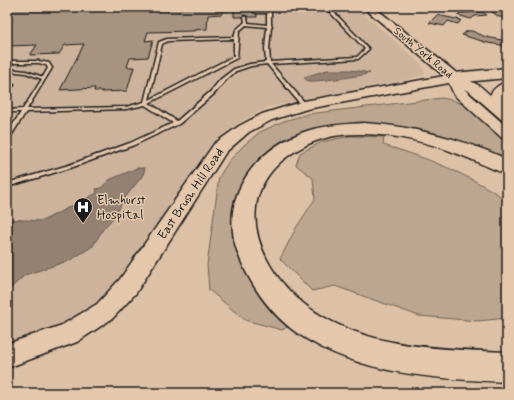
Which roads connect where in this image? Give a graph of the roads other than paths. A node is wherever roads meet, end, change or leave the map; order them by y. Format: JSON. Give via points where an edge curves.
{"nodes":[{"id":1,"x":327,"y":7,"type":"edge"},
{"id":2,"x":368,"y":7,"type":"edge"},
{"id":3,"x":268,"y":9,"type":"edge"},
{"id":4,"x":256,"y":12,"type":"dead end"},
{"id":5,"x":245,"y":17,"type":"dead end"},
{"id":6,"x":246,"y":24,"type":"junction"},
{"id":7,"x":270,"y":26,"type":"junction"},
{"id":8,"x":236,"y":38,"type":"junction"},
{"id":9,"x":7,"y":62,"type":"edge"},
{"id":10,"x":268,"y":63,"type":"junction"},
{"id":11,"x":7,"y":70,"type":"edge"},
{"id":12,"x":507,"y":73,"type":"edge"},
{"id":13,"x":454,"y":78,"type":"junction"},
{"id":14,"x":44,"y":79,"type":"junction"},
{"id":15,"x":507,"y":80,"type":"edge"},
{"id":16,"x":7,"y":85,"type":"edge"},
{"id":17,"x":507,"y":87,"type":"edge"},
{"id":18,"x":7,"y":91,"type":"edge"},
{"id":19,"x":146,"y":103,"type":"junction"},
{"id":20,"x":304,"y":105,"type":"junction"},
{"id":21,"x":507,"y":110,"type":"edge"},
{"id":22,"x":7,"y":111,"type":"edge"},
{"id":23,"x":24,"y":111,"type":"junction"},
{"id":24,"x":507,"y":117,"type":"edge"},
{"id":25,"x":177,"y":123,"type":"junction"},
{"id":26,"x":507,"y":135,"type":"edge"},
{"id":27,"x":7,"y":138,"type":"edge"},
{"id":28,"x":507,"y":167,"type":"edge"},
{"id":29,"x":7,"y":185,"type":"edge"},
{"id":30,"x":7,"y":356,"type":"edge"},
{"id":31,"x":507,"y":367,"type":"edge"}],
"edges":[{"from":1,"to":10,"type":"lane","via":[[367,49],[358,58]]},
{"from":2,"to":13,"type":"street","name":"South York Road"},
{"from":3,"to":4,"type":"lane"},
{"from":3,"to":7,"type":"lane"},
{"from":5,"to":6,"type":"lane"},
{"from":6,"to":7,"type":"lane"},
{"from":6,"to":8,"type":"lane","via":[[237,31]]},
{"from":7,"to":10,"type":"lane","via":[[266,43]]},
{"from":8,"to":19,"type":"lane","via":[[236,57]]},
{"from":8,"to":19,"type":"lane","via":[[167,40],[160,44]]},
{"from":9,"to":14,"type":"lane","via":[[48,64],[50,68]]},
{"from":10,"to":20,"type":"lane"},
{"from":10,"to":25,"type":"lane","via":[[235,70]]},
{"from":11,"to":14,"type":"lane","via":[[34,73]]},
{"from":12,"to":13,"type":"highway"},
{"from":13,"to":15,"type":"highway"},
{"from":13,"to":20,"type":"street","name":"East Brush Hill Road"},
{"from":13,"to":24,"type":"street","via":[[475,89]]},
{"from":13,"to":26,"type":"street","name":"South York Road","via":[[459,92]]},
{"from":14,"to":23,"type":"lane"},
{"from":16,"to":18,"type":"lane","via":[[12,85]]},
{"from":17,"to":21,"type":"highway","via":[[498,95]]},
{"from":19,"to":23,"type":"lane","via":[[126,108]]},
{"from":19,"to":25,"type":"lane"},
{"from":20,"to":30,"type":"street","name":"East Brush Hill Road","via":[[255,122],[220,148],[128,286],[105,311],[68,334]]},
{"from":22,"to":23,"type":"lane"},
{"from":23,"to":27,"type":"lane"},
{"from":25,"to":29,"type":"lane","via":[[103,156]]},
{"from":28,"to":31,"type":"highway","via":[[448,144],[400,132],[352,129],[318,134],[274,156],[261,170],[251,186],[245,203],[244,221],[246,241],[266,282],[287,308],[312,327],[362,349],[397,357],[440,363]]}]}
